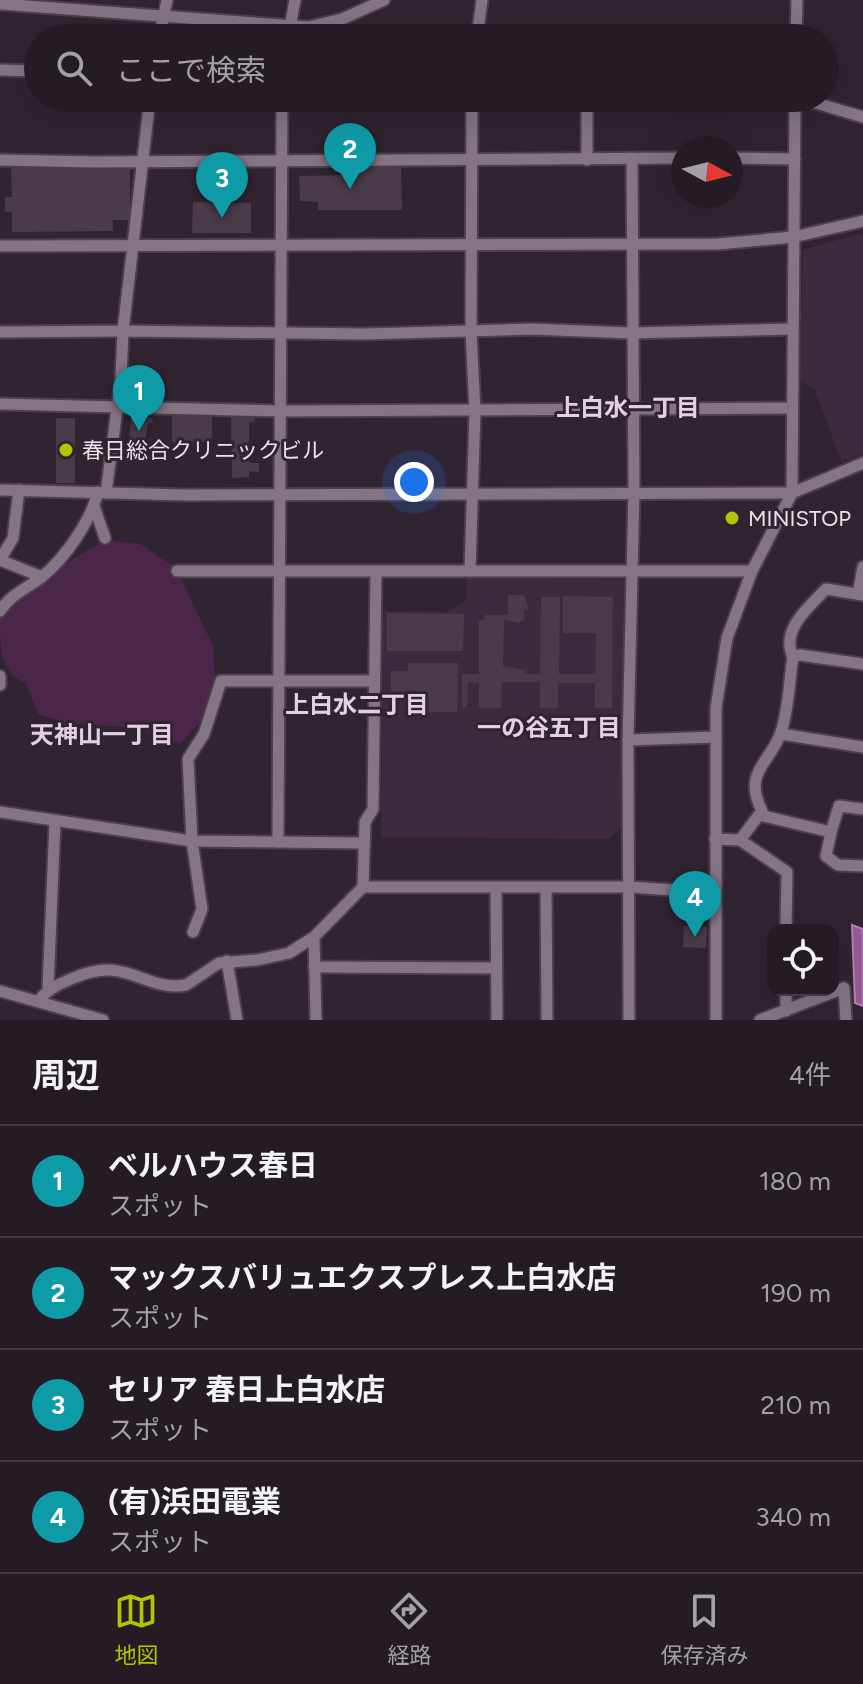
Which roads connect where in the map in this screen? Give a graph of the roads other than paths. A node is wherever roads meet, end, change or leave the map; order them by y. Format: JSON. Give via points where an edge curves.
{"nodes":[{"id":1,"x":167,"y":0,"type":"edge"},
{"id":2,"x":295,"y":0,"type":"edge"},
{"id":3,"x":384,"y":0,"type":"edge"},
{"id":4,"x":482,"y":0,"type":"edge"},
{"id":5,"x":797,"y":0,"type":"edge"},
{"id":6,"x":0,"y":4,"type":"edge"},
{"id":7,"x":163,"y":17,"type":"junction"},
{"id":8,"x":162,"y":24,"type":"edge"},
{"id":9,"x":222,"y":24,"type":"edge"},
{"id":10,"x":290,"y":24,"type":"edge"},
{"id":11,"x":326,"y":24,"type":"edge"},
{"id":12,"x":479,"y":24,"type":"edge"},
{"id":13,"x":796,"y":24,"type":"edge"},
{"id":14,"x":0,"y":70,"type":"edge"},
{"id":15,"x":24,"y":71,"type":"edge"},
{"id":16,"x":839,"y":110,"type":"edge"},
{"id":17,"x":148,"y":112,"type":"edge"},
{"id":18,"x":282,"y":112,"type":"edge"},
{"id":19,"x":472,"y":112,"type":"edge"},
{"id":20,"x":587,"y":112,"type":"edge"},
{"id":21,"x":797,"y":112,"type":"edge"},
{"id":22,"x":863,"y":117,"type":"edge"},
{"id":23,"x":632,"y":158,"type":"junction"},
{"id":24,"x":671,"y":158,"type":"edge"},
{"id":25,"x":743,"y":158,"type":"edge"},
{"id":26,"x":795,"y":159,"type":"junction"},
{"id":27,"x":0,"y":160,"type":"edge"},
{"id":28,"x":471,"y":160,"type":"junction"},
{"id":29,"x":587,"y":160,"type":"junction"},
{"id":30,"x":143,"y":161,"type":"junction"},
{"id":31,"x":280,"y":161,"type":"junction"},
{"id":32,"x":863,"y":221,"type":"edge"},
{"id":33,"x":793,"y":237,"type":"junction"},
{"id":34,"x":633,"y":244,"type":"junction"},
{"id":35,"x":472,"y":245,"type":"junction"},
{"id":36,"x":0,"y":246,"type":"edge"},
{"id":37,"x":133,"y":246,"type":"junction"},
{"id":38,"x":281,"y":246,"type":"junction"},
{"id":39,"x":792,"y":329,"type":"junction"},
{"id":40,"x":123,"y":331,"type":"junction"},
{"id":41,"x":0,"y":332,"type":"edge"},
{"id":42,"x":471,"y":332,"type":"junction"},
{"id":43,"x":280,"y":333,"type":"junction"},
{"id":44,"x":631,"y":333,"type":"junction"},
{"id":45,"x":0,"y":404,"type":"edge"},
{"id":46,"x":790,"y":408,"type":"junction"},
{"id":47,"x":116,"y":409,"type":"junction"},
{"id":48,"x":632,"y":409,"type":"junction"},
{"id":49,"x":281,"y":411,"type":"junction"},
{"id":50,"x":475,"y":411,"type":"junction"},
{"id":51,"x":863,"y":463,"type":"edge"},
{"id":52,"x":0,"y":490,"type":"edge"},
{"id":53,"x":19,"y":490,"type":"junction"},
{"id":54,"x":102,"y":492,"type":"junction"},
{"id":55,"x":634,"y":492,"type":"junction"},
{"id":56,"x":792,"y":493,"type":"junction"},
{"id":57,"x":472,"y":494,"type":"junction"},
{"id":58,"x":281,"y":495,"type":"junction"},
{"id":59,"x":94,"y":506,"type":"junction"},
{"id":60,"x":105,"y":538,"type":"dead end"},
{"id":61,"x":0,"y":560,"type":"edge"},
{"id":62,"x":863,"y":567,"type":"edge"},
{"id":63,"x":177,"y":571,"type":"dead end"},
{"id":64,"x":278,"y":571,"type":"junction"},
{"id":65,"x":376,"y":571,"type":"junction"},
{"id":66,"x":470,"y":571,"type":"junction"},
{"id":67,"x":752,"y":571,"type":"junction"},
{"id":68,"x":631,"y":572,"type":"junction"},
{"id":69,"x":42,"y":577,"type":"junction"},
{"id":70,"x":860,"y":594,"type":"edge"},
{"id":71,"x":0,"y":611,"type":"edge"},
{"id":72,"x":793,"y":657,"type":"junction"},
{"id":73,"x":863,"y":664,"type":"edge"},
{"id":74,"x":0,"y":676,"type":"edge"},
{"id":75,"x":278,"y":680,"type":"junction"},
{"id":76,"x":374,"y":681,"type":"junction"},
{"id":77,"x":0,"y":685,"type":"edge"},
{"id":78,"x":781,"y":734,"type":"junction"},
{"id":79,"x":716,"y":737,"type":"junction"},
{"id":80,"x":628,"y":740,"type":"junction"},
{"id":81,"x":863,"y":747,"type":"edge"},
{"id":82,"x":862,"y":805,"type":"edge"},
{"id":83,"x":0,"y":812,"type":"edge"},
{"id":84,"x":759,"y":815,"type":"junction"},
{"id":85,"x":55,"y":821,"type":"junction"},
{"id":86,"x":831,"y":832,"type":"junction"},
{"id":87,"x":715,"y":839,"type":"junction"},
{"id":88,"x":740,"y":840,"type":"junction"},
{"id":89,"x":192,"y":841,"type":"junction"},
{"id":90,"x":278,"y":842,"type":"junction"},
{"id":91,"x":364,"y":843,"type":"junction"},
{"id":92,"x":863,"y":866,"type":"edge"},
{"id":93,"x":363,"y":887,"type":"junction"},
{"id":94,"x":630,"y":887,"type":"junction"},
{"id":95,"x":496,"y":888,"type":"junction"},
{"id":96,"x":546,"y":888,"type":"junction"},
{"id":97,"x":715,"y":893,"type":"junction"},
{"id":98,"x":786,"y":924,"type":"edge"},
{"id":99,"x":193,"y":932,"type":"dead end"},
{"id":100,"x":314,"y":937,"type":"junction"},
{"id":101,"x":227,"y":961,"type":"junction"},
{"id":102,"x":314,"y":967,"type":"junction"},
{"id":103,"x":497,"y":968,"type":"junction"},
{"id":104,"x":48,"y":989,"type":"junction"},
{"id":105,"x":0,"y":991,"type":"edge"},
{"id":106,"x":786,"y":996,"type":"edge"},
{"id":107,"x":39,"y":1000,"type":"junction"},
{"id":108,"x":786,"y":1011,"type":"junction"},
{"id":109,"x":62,"y":1014,"type":"edge"},
{"id":110,"x":103,"y":1020,"type":"edge"},
{"id":111,"x":237,"y":1020,"type":"edge"},
{"id":112,"x":316,"y":1020,"type":"edge"},
{"id":113,"x":497,"y":1020,"type":"edge"},
{"id":114,"x":547,"y":1020,"type":"edge"},
{"id":115,"x":629,"y":1020,"type":"edge"},
{"id":116,"x":716,"y":1020,"type":"edge"},
{"id":117,"x":760,"y":1020,"type":"edge"},
{"id":118,"x":846,"y":1020,"type":"edge"}],
"edges":[{"from":1,"to":7,"type":"street"},
{"from":2,"to":10,"type":"street"},
{"from":3,"to":11,"type":"street"},
{"from":4,"to":12,"type":"street"},
{"from":5,"to":13,"type":"street"},
{"from":6,"to":7,"type":"street"},
{"from":7,"to":8,"type":"street"},
{"from":7,"to":9,"type":"street"},
{"from":14,"to":15,"type":"street"},
{"from":16,"to":22,"type":"street"},
{"from":17,"to":30,"type":"street"},
{"from":18,"to":31,"type":"street"},
{"from":19,"to":28,"type":"street"},
{"from":20,"to":29,"type":"street"},
{"from":21,"to":26,"type":"street"},
{"from":23,"to":24,"type":"street"},
{"from":23,"to":29,"type":"street"},
{"from":23,"to":34,"type":"street"},
{"from":25,"to":26,"type":"street"},
{"from":26,"to":33,"type":"street"},
{"from":27,"to":30,"type":"street"},
{"from":28,"to":29,"type":"street"},
{"from":28,"to":31,"type":"street"},
{"from":28,"to":35,"type":"street"},
{"from":30,"to":31,"type":"street"},
{"from":30,"to":37,"type":"street"},
{"from":31,"to":38,"type":"street"},
{"from":32,"to":33,"type":"street"},
{"from":33,"to":34,"type":"street"},
{"from":33,"to":39,"type":"street"},
{"from":34,"to":35,"type":"street"},
{"from":34,"to":44,"type":"street"},
{"from":35,"to":38,"type":"street"},
{"from":35,"to":42,"type":"street"},
{"from":36,"to":37,"type":"street"},
{"from":37,"to":38,"type":"street"},
{"from":37,"to":40,"type":"street"},
{"from":38,"to":43,"type":"street"},
{"from":39,"to":44,"type":"street"},
{"from":39,"to":46,"type":"street"},
{"from":40,"to":41,"type":"street"},
{"from":40,"to":43,"type":"street"},
{"from":40,"to":47,"type":"street"},
{"from":42,"to":43,"type":"street"},
{"from":42,"to":44,"type":"street"},
{"from":42,"to":50,"type":"street"},
{"from":43,"to":49,"type":"street"},
{"from":44,"to":48,"type":"street"},
{"from":45,"to":47,"type":"street"},
{"from":46,"to":48,"type":"street"},
{"from":46,"to":56,"type":"street"},
{"from":47,"to":49,"type":"street"},
{"from":47,"to":54,"type":"street"},
{"from":48,"to":50,"type":"street"},
{"from":48,"to":55,"type":"street"},
{"from":49,"to":50,"type":"street"},
{"from":49,"to":58,"type":"street"},
{"from":50,"to":57,"type":"street"},
{"from":51,"to":56,"type":"street"},
{"from":52,"to":53,"type":"street"},
{"from":53,"to":54,"type":"street"},
{"from":53,"to":61,"type":"street","via":[[13,538]]},
{"from":54,"to":58,"type":"street"},
{"from":54,"to":59,"type":"street"},
{"from":55,"to":56,"type":"street"},
{"from":55,"to":57,"type":"street"},
{"from":55,"to":68,"type":"street"},
{"from":56,"to":67,"type":"street"},
{"from":57,"to":58,"type":"street"},
{"from":57,"to":66,"type":"street"},
{"from":58,"to":64,"type":"street"},
{"from":59,"to":60,"type":"street"},
{"from":59,"to":69,"type":"street","via":[[58,562]]},
{"from":61,"to":69,"type":"street"},
{"from":62,"to":70,"type":"street"},
{"from":63,"to":64,"type":"street"},
{"from":64,"to":65,"type":"street"},
{"from":64,"to":75,"type":"street"},
{"from":65,"to":66,"type":"street"},
{"from":65,"to":76,"type":"street"},
{"from":66,"to":68,"type":"street"},
{"from":67,"to":68,"type":"street"},
{"from":67,"to":79,"type":"street","via":[[727,638]]},
{"from":68,"to":80,"type":"street"},
{"from":69,"to":71,"type":"street","via":[[11,596]]},
{"from":70,"to":72,"type":"street","via":[[826,589],[791,632],[788,647]]},
{"from":72,"to":73,"type":"street"},
{"from":72,"to":78,"type":"street"},
{"from":74,"to":77,"type":"street"},
{"from":75,"to":76,"type":"street"},
{"from":75,"to":89,"type":"street","via":[[221,681],[204,734],[188,759]]},
{"from":75,"to":90,"type":"street"},
{"from":76,"to":91,"type":"street","via":[[373,809],[365,822]]},
{"from":78,"to":81,"type":"street"},
{"from":78,"to":84,"type":"street","via":[[760,764],[755,797]]},
{"from":79,"to":80,"type":"street"},
{"from":79,"to":87,"type":"street"},
{"from":80,"to":94,"type":"street"},
{"from":82,"to":86,"type":"street","via":[[839,806]]},
{"from":83,"to":85,"type":"street"},
{"from":84,"to":86,"type":"street"},
{"from":84,"to":88,"type":"street"},
{"from":85,"to":89,"type":"street"},
{"from":85,"to":104,"type":"street"},
{"from":86,"to":92,"type":"street","via":[[826,856],[838,865]]},
{"from":87,"to":88,"type":"street"},
{"from":87,"to":97,"type":"street"},
{"from":88,"to":98,"type":"street","via":[[787,872]]},
{"from":89,"to":90,"type":"street"},
{"from":89,"to":99,"type":"street","via":[[202,909]]},
{"from":90,"to":91,"type":"street"},
{"from":91,"to":93,"type":"street"},
{"from":93,"to":95,"type":"street"},
{"from":93,"to":100,"type":"street"},
{"from":94,"to":96,"type":"street"},
{"from":94,"to":97,"type":"street"},
{"from":94,"to":115,"type":"street"},
{"from":95,"to":96,"type":"street"},
{"from":95,"to":103,"type":"street"},
{"from":96,"to":114,"type":"street"},
{"from":97,"to":116,"type":"street"},
{"from":100,"to":101,"type":"street","via":[[289,953]]},
{"from":100,"to":102,"type":"street"},
{"from":101,"to":104,"type":"street","via":[[186,985],[107,968]]},
{"from":101,"to":111,"type":"street"},
{"from":102,"to":103,"type":"street"},
{"from":102,"to":112,"type":"street"},
{"from":103,"to":113,"type":"street"},
{"from":104,"to":107,"type":"street"},
{"from":105,"to":107,"type":"street"},
{"from":106,"to":108,"type":"street"},
{"from":107,"to":109,"type":"street"},
{"from":108,"to":117,"type":"street"},
{"from":108,"to":118,"type":"street","via":[[844,988]]},
{"from":109,"to":110,"type":"street"}]}
